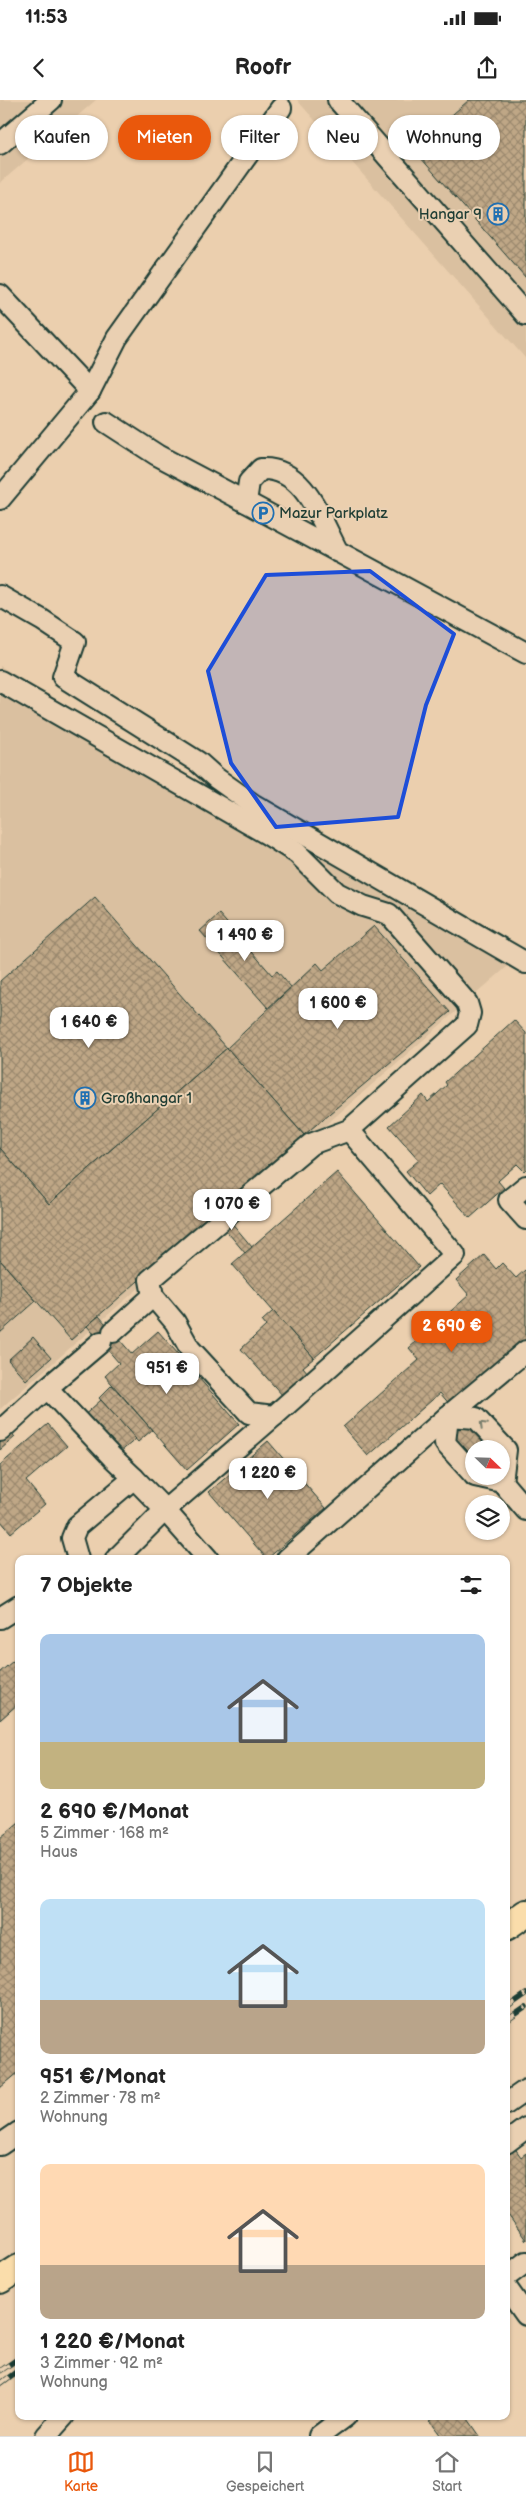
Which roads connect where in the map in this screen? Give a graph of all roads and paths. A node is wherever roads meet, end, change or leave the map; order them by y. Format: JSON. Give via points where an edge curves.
{"nodes":[{"id":1,"x":51,"y":100,"type":"edge"},
{"id":2,"x":338,"y":100,"type":"edge"},
{"id":3,"x":281,"y":108,"type":"dead end"},
{"id":4,"x":0,"y":144,"type":"edge"},
{"id":5,"x":0,"y":295,"type":"edge"},
{"id":6,"x":526,"y":315,"type":"edge"},
{"id":7,"x":90,"y":391,"type":"junction"},
{"id":8,"x":106,"y":422,"type":"dead end"},
{"id":9,"x":0,"y":499,"type":"edge"},
{"id":10,"x":246,"y":502,"type":"junction"},
{"id":11,"x":338,"y":552,"type":"junction"},
{"id":12,"x":0,"y":596,"type":"edge"},
{"id":13,"x":526,"y":653,"type":"edge"},
{"id":14,"x":0,"y":681,"type":"edge"},
{"id":15,"x":526,"y":963,"type":"edge"},
{"id":16,"x":348,"y":1130,"type":"junction"},
{"id":17,"x":526,"y":1186,"type":"edge"},
{"id":18,"x":526,"y":1220,"type":"edge"},
{"id":19,"x":153,"y":1296,"type":"junction"},
{"id":20,"x":526,"y":1351,"type":"edge"},
{"id":21,"x":47,"y":1388,"type":"junction"},
{"id":22,"x":274,"y":1416,"type":"junction"},
{"id":23,"x":448,"y":1416,"type":"junction"},
{"id":24,"x":0,"y":1431,"type":"edge"},
{"id":25,"x":497,"y":1440,"type":"edge"},
{"id":26,"x":465,"y":1466,"type":"edge"},
{"id":27,"x":134,"y":1478,"type":"junction"},
{"id":28,"x":505,"y":1485,"type":"edge"},
{"id":29,"x":165,"y":1510,"type":"junction"},
{"id":30,"x":526,"y":1510,"type":"edge"},
{"id":31,"x":77,"y":1555,"type":"edge"},
{"id":32,"x":120,"y":1555,"type":"edge"},
{"id":33,"x":204,"y":1555,"type":"edge"},
{"id":34,"x":292,"y":1555,"type":"edge"},
{"id":35,"x":15,"y":1609,"type":"edge"},
{"id":36,"x":0,"y":1618,"type":"edge"},
{"id":37,"x":526,"y":1913,"type":"edge"},
{"id":38,"x":510,"y":1924,"type":"edge"},
{"id":39,"x":526,"y":2090,"type":"edge"},
{"id":40,"x":510,"y":2101,"type":"edge"},
{"id":41,"x":15,"y":2135,"type":"edge"},
{"id":42,"x":0,"y":2145,"type":"edge"},
{"id":43,"x":526,"y":2262,"type":"edge"},
{"id":44,"x":15,"y":2271,"type":"edge"},
{"id":45,"x":510,"y":2274,"type":"edge"},
{"id":46,"x":0,"y":2280,"type":"edge"},
{"id":47,"x":510,"y":2293,"type":"edge"},
{"id":48,"x":526,"y":2315,"type":"edge"},
{"id":49,"x":60,"y":2420,"type":"edge"},
{"id":50,"x":341,"y":2420,"type":"edge"},
{"id":51,"x":46,"y":2436,"type":"edge"},
{"id":52,"x":319,"y":2436,"type":"edge"}],
"edges":[{"from":1,"to":4,"type":"street"},
{"from":2,"to":6,"type":"street"},
{"from":3,"to":7,"type":"street","via":[[117,338]]},
{"from":5,"to":7,"type":"street"},
{"from":7,"to":9,"type":"street"},
{"from":8,"to":10,"type":"street","via":[[157,455]]},
{"from":10,"to":11,"type":"street"},
{"from":10,"to":11,"type":"street","via":[[249,482],[261,469],[284,472],[295,479],[308,496]]},
{"from":11,"to":13,"type":"street"},
{"from":12,"to":15,"type":"street","via":[[75,642],[63,677],[198,762],[254,805]]},
{"from":14,"to":16,"type":"street","via":[[267,834],[297,853],[337,893],[389,914],[467,1003],[470,1013],[467,1025]]},
{"from":16,"to":19,"type":"street","via":[[311,1144],[150,1280]]},
{"from":16,"to":22,"type":"street","via":[[455,1255]]},
{"from":17,"to":18,"type":"street","via":[[509,1200]]},
{"from":19,"to":21,"type":"street"},
{"from":19,"to":22,"type":"street","via":[[175,1322],[190,1349],[249,1413]]},
{"from":20,"to":23,"type":"street"},
{"from":21,"to":24,"type":"street"},
{"from":21,"to":27,"type":"street"},
{"from":22,"to":29,"type":"street"},
{"from":25,"to":23,"type":"street","one_way":true,"via":[[476,1418]]},
{"from":23,"to":26,"type":"street","via":[[445,1443]]},
{"from":23,"to":34,"type":"street"},
{"from":27,"to":29,"type":"street"},
{"from":27,"to":31,"type":"street","via":[[77,1526],[72,1538]]},
{"from":28,"to":30,"type":"street"},
{"from":29,"to":32,"type":"street"},
{"from":29,"to":33,"type":"street"},
{"from":35,"to":36,"type":"street"},
{"from":37,"to":38,"type":"main road"},
{"from":39,"to":40,"type":"street"},
{"from":41,"to":42,"type":"street"},
{"from":43,"to":45,"type":"street"},
{"from":44,"to":46,"type":"main road"},
{"from":47,"to":48,"type":"street"},
{"from":49,"to":51,"type":"street"},
{"from":50,"to":52,"type":"street"}]}
